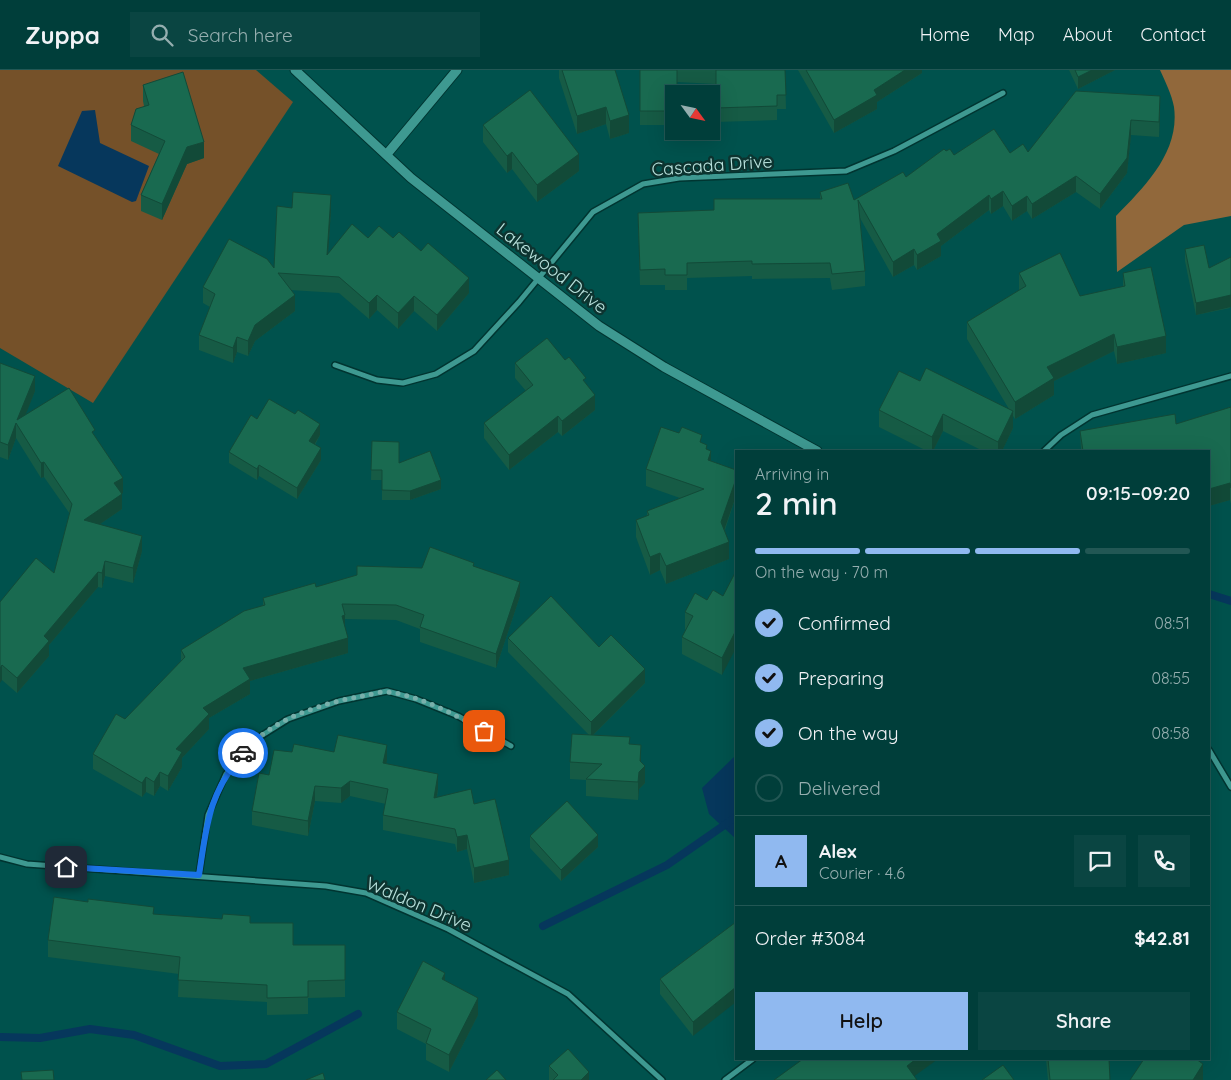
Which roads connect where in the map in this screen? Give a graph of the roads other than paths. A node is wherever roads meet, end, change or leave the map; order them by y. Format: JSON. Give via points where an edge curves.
{"nodes":[{"id":1,"x":295,"y":70,"type":"edge"},
{"id":2,"x":457,"y":70,"type":"edge"},
{"id":3,"x":1003,"y":93,"type":"dead end"},
{"id":4,"x":387,"y":154,"type":"junction"},
{"id":5,"x":539,"y":278,"type":"junction"},
{"id":6,"x":336,"y":365,"type":"dead end"},
{"id":7,"x":1231,"y":376,"type":"edge"},
{"id":8,"x":815,"y":450,"type":"edge"},
{"id":9,"x":1045,"y":450,"type":"edge"},
{"id":10,"x":511,"y":746,"type":"dead end"},
{"id":11,"x":1210,"y":752,"type":"edge"},
{"id":12,"x":1231,"y":786,"type":"edge"},
{"id":13,"x":0,"y":857,"type":"edge"},
{"id":14,"x":199,"y":875,"type":"junction"},
{"id":15,"x":752,"y":1060,"type":"edge"},
{"id":16,"x":662,"y":1080,"type":"edge"},
{"id":17,"x":725,"y":1080,"type":"edge"}],
"edges":[{"from":1,"to":4,"type":"street","name":"Lakewood Drive"},
{"from":2,"to":4,"type":"street"},
{"from":3,"to":5,"type":"street","name":"Cascada Drive","via":[[894,151],[846,171],[680,178],[643,184],[593,212]]},
{"from":4,"to":5,"type":"street","name":"Lakewood Drive","via":[[411,178]]},
{"from":5,"to":6,"type":"street","name":"Cascada Drive","via":[[474,351],[436,374],[403,383],[377,380]]},
{"from":5,"to":8,"type":"street","name":"Lakewood Drive","via":[[600,326],[648,357]]},
{"from":7,"to":9,"type":"street","via":[[1092,414]]},
{"from":10,"to":14,"type":"street","via":[[458,716],[387,691],[338,701],[288,719],[253,741],[226,774],[208,815]]},
{"from":11,"to":12,"type":"street"},
{"from":13,"to":14,"type":"street","name":"Waldon Drive","via":[[27,864]]},
{"from":14,"to":16,"type":"street","name":"Waldon Drive","via":[[326,886],[366,893],[448,928],[568,994]]},
{"from":15,"to":17,"type":"street"}]}
